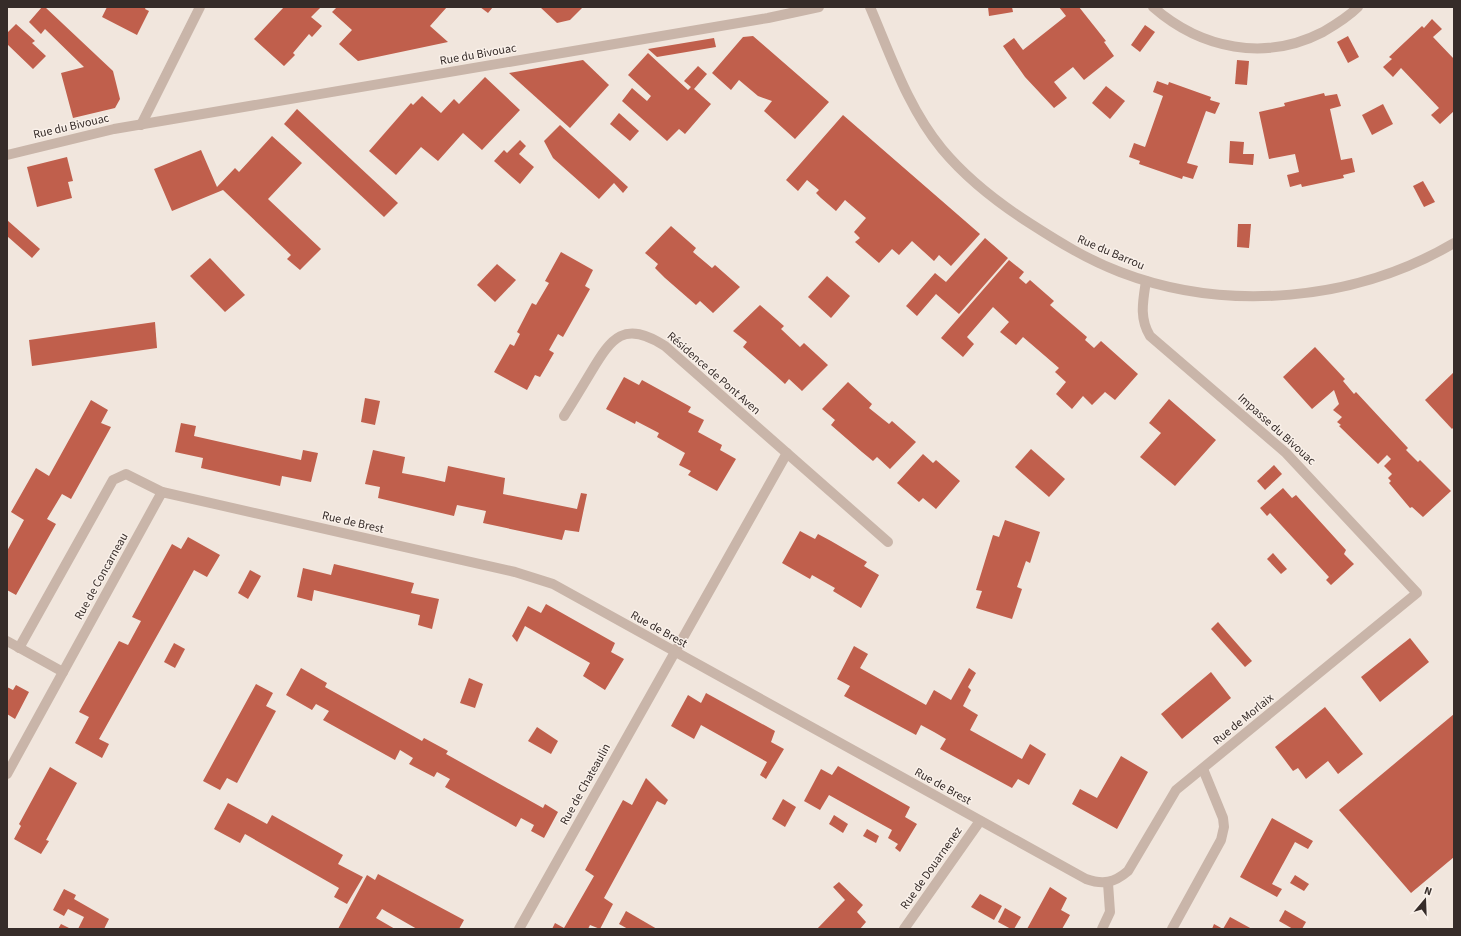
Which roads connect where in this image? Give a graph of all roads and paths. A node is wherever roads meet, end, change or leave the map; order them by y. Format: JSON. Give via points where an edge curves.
{"nodes":[{"id":1,"x":200,"y":7,"type":"edge"},
{"id":2,"x":818,"y":7,"type":"edge"},
{"id":3,"x":870,"y":7,"type":"edge"},
{"id":4,"x":1153,"y":7,"type":"edge"},
{"id":5,"x":1358,"y":7,"type":"edge"},
{"id":6,"x":141,"y":125,"type":"junction"},
{"id":7,"x":7,"y":155,"type":"edge"},
{"id":8,"x":1454,"y":242,"type":"edge"},
{"id":9,"x":1146,"y":281,"type":"junction"},
{"id":10,"x":564,"y":416,"type":"dead end"},
{"id":11,"x":787,"y":453,"type":"junction"},
{"id":12,"x":162,"y":492,"type":"junction"},
{"id":13,"x":888,"y":542,"type":"dead end"},
{"id":14,"x":1417,"y":593,"type":"joint"},
{"id":15,"x":7,"y":641,"type":"edge"},
{"id":16,"x":19,"y":648,"type":"junction"},
{"id":17,"x":675,"y":653,"type":"junction"},
{"id":18,"x":63,"y":672,"type":"junction"},
{"id":19,"x":1203,"y":769,"type":"junction"},
{"id":20,"x":7,"y":774,"type":"edge"},
{"id":21,"x":980,"y":821,"type":"junction"},
{"id":22,"x":1108,"y":883,"type":"junction"},
{"id":23,"x":519,"y":929,"type":"edge"},
{"id":24,"x":904,"y":929,"type":"edge"},
{"id":25,"x":1102,"y":929,"type":"edge"},
{"id":26,"x":1172,"y":929,"type":"edge"}],
"edges":[{"from":1,"to":6,"type":"street"},
{"from":2,"to":6,"type":"street","name":"Rue du Bivouac","via":[[768,18]]},
{"from":3,"to":9,"type":"street","name":"Rue du Barrou","via":[[900,81],[923,123],[963,173],[1020,216],[1072,250]]},
{"from":4,"to":5,"type":"street","via":[[1186,32],[1210,42],[1235,48],[1261,49],[1311,38],[1334,26]]},
{"from":6,"to":7,"type":"street","name":"Rue du Bivouac"},
{"from":8,"to":9,"type":"street","name":"Rue du Barrou","via":[[1419,261],[1370,280],[1298,294],[1215,293],[1186,290]]},
{"from":9,"to":14,"type":"street","name":"Impasse du Bivouac","via":[[1142,314],[1144,327],[1150,336],[1286,453]]},
{"from":10,"to":11,"type":"street","name":"Résidence de Pont Aven","via":[[609,343],[627,334],[639,334],[652,338],[664,346]]},
{"from":11,"to":13,"type":"street","name":"Résidence de Pont Aven"},
{"from":11,"to":17,"type":"street"},
{"from":12,"to":16,"type":"street","name":"Rue de Brest","via":[[126,474],[113,480]]},
{"from":12,"to":17,"type":"street","name":"Rue de Brest","via":[[538,578]]},
{"from":12,"to":18,"type":"street","name":"Rue de Concarneau"},
{"from":14,"to":19,"type":"street","name":"Rue de Morlaix"},
{"from":15,"to":16,"type":"street"},
{"from":16,"to":18,"type":"street"},
{"from":17,"to":21,"type":"street","name":"Rue de Brest"},
{"from":17,"to":23,"type":"street","name":"Rue de Chateaulin"},
{"from":18,"to":20,"type":"street","name":"Rue de Concarneau"},
{"from":19,"to":22,"type":"street","name":"Rue de Morlaix","via":[[1176,790],[1128,871]]},
{"from":19,"to":26,"type":"street","via":[[1223,818],[1224,827],[1221,840]]},
{"from":21,"to":22,"type":"street","name":"Rue de Brest","via":[[1086,879]]},
{"from":21,"to":24,"type":"street","name":"Rue de Douarnenez"},
{"from":22,"to":25,"type":"street","via":[[1110,912]]}]}
